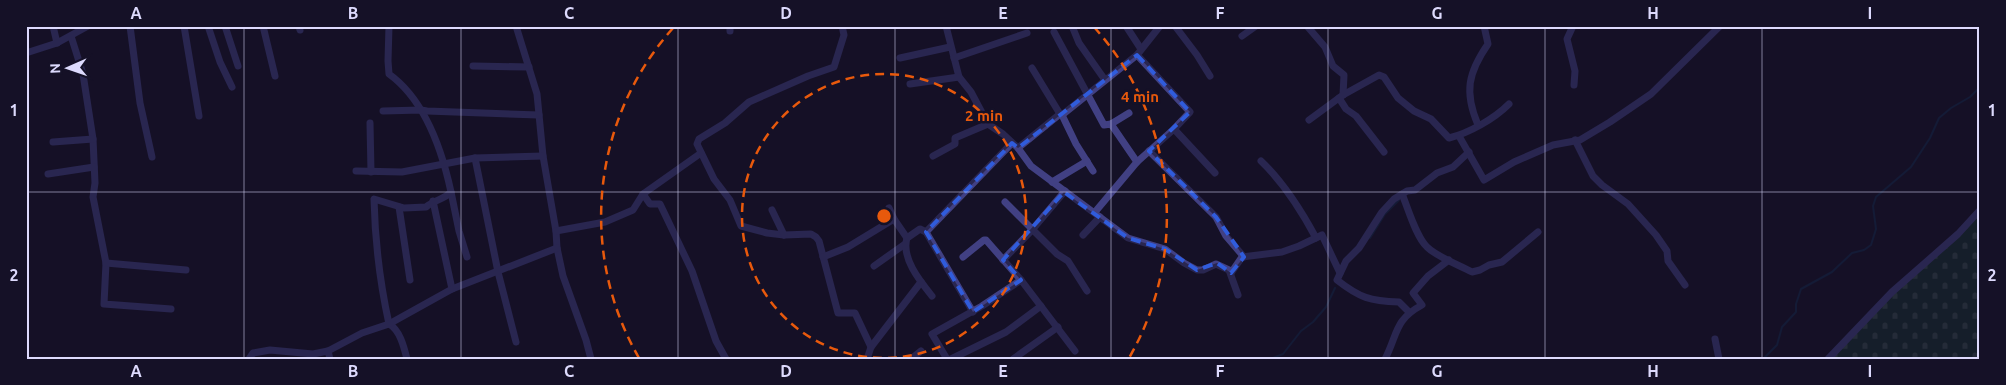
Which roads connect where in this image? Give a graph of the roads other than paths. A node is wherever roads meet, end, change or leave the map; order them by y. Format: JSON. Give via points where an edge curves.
{"nodes":[{"id":1,"x":53,"y":26,"type":"edge"},
{"id":2,"x":88,"y":26,"type":"edge"},
{"id":3,"x":130,"y":26,"type":"edge"},
{"id":4,"x":184,"y":26,"type":"edge"},
{"id":5,"x":208,"y":26,"type":"edge"},
{"id":6,"x":225,"y":26,"type":"edge"},
{"id":7,"x":263,"y":26,"type":"edge"},
{"id":8,"x":390,"y":26,"type":"edge"},
{"id":9,"x":516,"y":26,"type":"edge"},
{"id":10,"x":842,"y":26,"type":"edge"},
{"id":11,"x":946,"y":26,"type":"edge"},
{"id":12,"x":1072,"y":26,"type":"edge"},
{"id":13,"x":1126,"y":26,"type":"edge"},
{"id":14,"x":1160,"y":26,"type":"edge"},
{"id":15,"x":1175,"y":26,"type":"edge"},
{"id":16,"x":1256,"y":26,"type":"edge"},
{"id":17,"x":1307,"y":26,"type":"edge"},
{"id":18,"x":1484,"y":26,"type":"edge"},
{"id":19,"x":1573,"y":26,"type":"edge"},
{"id":20,"x":1720,"y":26,"type":"edge"},
{"id":21,"x":1054,"y":32,"type":"dead end"},
{"id":22,"x":1027,"y":33,"type":"dead end"},
{"id":23,"x":71,"y":36,"type":"junction"},
{"id":24,"x":1242,"y":36,"type":"dead end"},
{"id":25,"x":57,"y":43,"type":"junction"},
{"id":26,"x":950,"y":47,"type":"junction"},
{"id":27,"x":1139,"y":52,"type":"junction"},
{"id":28,"x":26,"y":53,"type":"edge"},
{"id":29,"x":900,"y":58,"type":"dead end"},
{"id":30,"x":954,"y":58,"type":"junction"},
{"id":31,"x":238,"y":66,"type":"dead end"},
{"id":32,"x":473,"y":66,"type":"dead end"},
{"id":33,"x":529,"y":67,"type":"junction"},
{"id":34,"x":1032,"y":68,"type":"dead end"},
{"id":35,"x":275,"y":76,"type":"dead end"},
{"id":36,"x":1210,"y":76,"type":"dead end"},
{"id":37,"x":959,"y":77,"type":"junction"},
{"id":38,"x":1105,"y":80,"type":"junction"},
{"id":39,"x":910,"y":84,"type":"dead end"},
{"id":40,"x":1574,"y":85,"type":"dead end"},
{"id":41,"x":232,"y":87,"type":"dead end"},
{"id":42,"x":1089,"y":94,"type":"junction"},
{"id":43,"x":1341,"y":96,"type":"junction"},
{"id":44,"x":1509,"y":104,"type":"dead end"},
{"id":45,"x":421,"y":110,"type":"junction"},
{"id":46,"x":383,"y":111,"type":"dead end"},
{"id":47,"x":1129,"y":113,"type":"dead end"},
{"id":48,"x":1061,"y":114,"type":"junction"},
{"id":49,"x":539,"y":115,"type":"junction"},
{"id":50,"x":199,"y":116,"type":"dead end"},
{"id":51,"x":1309,"y":120,"type":"dead end"},
{"id":52,"x":370,"y":123,"type":"dead end"},
{"id":53,"x":988,"y":124,"type":"junction"},
{"id":54,"x":1111,"y":124,"type":"junction"},
{"id":55,"x":1478,"y":125,"type":"junction"},
{"id":56,"x":1174,"y":129,"type":"junction"},
{"id":57,"x":1459,"y":136,"type":"junction"},
{"id":58,"x":93,"y":139,"type":"junction"},
{"id":59,"x":1575,"y":140,"type":"junction"},
{"id":60,"x":53,"y":142,"type":"dead end"},
{"id":61,"x":1015,"y":145,"type":"junction"},
{"id":62,"x":1149,"y":151,"type":"junction"},
{"id":63,"x":1384,"y":152,"type":"dead end"},
{"id":64,"x":1469,"y":152,"type":"junction"},
{"id":65,"x":701,"y":153,"type":"junction"},
{"id":66,"x":543,"y":156,"type":"junction"},
{"id":67,"x":933,"y":156,"type":"dead end"},
{"id":68,"x":152,"y":157,"type":"dead end"},
{"id":69,"x":475,"y":158,"type":"junction"},
{"id":70,"x":1087,"y":161,"type":"junction"},
{"id":71,"x":1261,"y":161,"type":"dead end"},
{"id":72,"x":1137,"y":162,"type":"junction"},
{"id":73,"x":443,"y":163,"type":"junction"},
{"id":74,"x":94,"y":167,"type":"junction"},
{"id":75,"x":356,"y":171,"type":"dead end"},
{"id":76,"x":1093,"y":171,"type":"dead end"},
{"id":77,"x":371,"y":172,"type":"junction"},
{"id":78,"x":1215,"y":173,"type":"dead end"},
{"id":79,"x":48,"y":174,"type":"dead end"},
{"id":80,"x":1052,"y":182,"type":"junction"},
{"id":81,"x":1065,"y":191,"type":"junction"},
{"id":82,"x":451,"y":192,"type":"junction"},
{"id":83,"x":643,"y":194,"type":"junction"},
{"id":84,"x":1402,"y":194,"type":"junction"},
{"id":85,"x":433,"y":201,"type":"junction"},
{"id":86,"x":1005,"y":202,"type":"dead end"},
{"id":87,"x":399,"y":206,"type":"junction"},
{"id":88,"x":889,"y":208,"type":"dead end"},
{"id":89,"x":772,"y":210,"type":"dead end"},
{"id":90,"x":1980,"y":210,"type":"edge"},
{"id":91,"x":1098,"y":215,"type":"junction"},
{"id":92,"x":894,"y":219,"type":"junction"},
{"id":93,"x":1032,"y":230,"type":"junction"},
{"id":94,"x":556,"y":231,"type":"junction"},
{"id":95,"x":926,"y":232,"type":"junction"},
{"id":96,"x":1538,"y":232,"type":"dead end"},
{"id":97,"x":784,"y":235,"type":"junction"},
{"id":98,"x":1083,"y":235,"type":"dead end"},
{"id":99,"x":1316,"y":238,"type":"junction"},
{"id":100,"x":906,"y":241,"type":"junction"},
{"id":101,"x":557,"y":248,"type":"junction"},
{"id":102,"x":1244,"y":256,"type":"junction"},
{"id":103,"x":467,"y":257,"type":"dead end"},
{"id":104,"x":823,"y":257,"type":"junction"},
{"id":105,"x":963,"y":257,"type":"dead end"},
{"id":106,"x":1003,"y":260,"type":"junction"},
{"id":107,"x":1450,"y":260,"type":"junction"},
{"id":108,"x":106,"y":263,"type":"junction"},
{"id":109,"x":874,"y":266,"type":"dead end"},
{"id":110,"x":186,"y":270,"type":"dead end"},
{"id":111,"x":498,"y":272,"type":"junction"},
{"id":112,"x":1231,"y":273,"type":"junction"},
{"id":113,"x":1340,"y":273,"type":"junction"},
{"id":114,"x":410,"y":280,"type":"dead end"},
{"id":115,"x":1021,"y":280,"type":"junction"},
{"id":116,"x":922,"y":282,"type":"junction"},
{"id":117,"x":1685,"y":285,"type":"dead end"},
{"id":118,"x":452,"y":288,"type":"junction"},
{"id":119,"x":1087,"y":292,"type":"dead end"},
{"id":120,"x":1238,"y":295,"type":"dead end"},
{"id":121,"x":932,"y":296,"type":"dead end"},
{"id":122,"x":1041,"y":306,"type":"junction"},
{"id":123,"x":171,"y":309,"type":"dead end"},
{"id":124,"x":973,"y":312,"type":"junction"},
{"id":125,"x":1409,"y":312,"type":"junction"},
{"id":126,"x":389,"y":324,"type":"junction"},
{"id":127,"x":1058,"y":327,"type":"junction"},
{"id":128,"x":1715,"y":339,"type":"dead end"},
{"id":129,"x":516,"y":342,"type":"dead end"},
{"id":130,"x":871,"y":347,"type":"junction"},
{"id":131,"x":1075,"y":351,"type":"dead end"},
{"id":132,"x":921,"y":352,"type":"dead end"},
{"id":133,"x":286,"y":355,"type":"edge"},
{"id":134,"x":329,"y":355,"type":"edge"},
{"id":135,"x":313,"y":357,"type":"edge"},
{"id":136,"x":249,"y":359,"type":"edge"},
{"id":137,"x":407,"y":359,"type":"edge"},
{"id":138,"x":591,"y":359,"type":"edge"},
{"id":139,"x":726,"y":359,"type":"edge"},
{"id":140,"x":867,"y":359,"type":"edge"},
{"id":141,"x":911,"y":359,"type":"edge"},
{"id":142,"x":949,"y":359,"type":"edge"},
{"id":143,"x":1012,"y":359,"type":"edge"},
{"id":144,"x":1385,"y":359,"type":"edge"},
{"id":145,"x":1719,"y":359,"type":"edge"},
{"id":146,"x":1828,"y":359,"type":"edge"}],
"edges":[{"from":1,"to":25,"type":"street"},
{"from":2,"to":23,"type":"street"},
{"from":3,"to":68,"type":"street","via":[[140,103]]},
{"from":4,"to":50,"type":"street"},
{"from":5,"to":41,"type":"street"},
{"from":6,"to":31,"type":"street"},
{"from":7,"to":35,"type":"street"},
{"from":8,"to":45,"type":"street","via":[[389,74]]},
{"from":9,"to":33,"type":"street"},
{"from":10,"to":65,"type":"street","via":[[844,35],[834,67],[749,102],[725,123],[699,139],[697,144]]},
{"from":11,"to":26,"type":"street"},
{"from":12,"to":38,"type":"street"},
{"from":13,"to":27,"type":"street"},
{"from":14,"to":27,"type":"street"},
{"from":15,"to":36,"type":"street"},
{"from":16,"to":24,"type":"street"},
{"from":17,"to":43,"type":"street","via":[[1334,66],[1344,74]]},
{"from":18,"to":55,"type":"street","via":[[1488,44],[1476,61],[1470,78],[1470,95]]},
{"from":19,"to":40,"type":"street","via":[[1567,39],[1575,71]]},
{"from":20,"to":59,"type":"street","via":[[1651,94],[1610,122]]},
{"from":21,"to":42,"type":"street"},
{"from":22,"to":30,"type":"street"},
{"from":23,"to":25,"type":"street"},
{"from":23,"to":58,"type":"street","via":[[82,74]]},
{"from":25,"to":28,"type":"street"},
{"from":26,"to":29,"type":"street"},
{"from":26,"to":30,"type":"street"},
{"from":27,"to":38,"type":"street"},
{"from":27,"to":56,"type":"street","via":[[1190,112]]},
{"from":30,"to":37,"type":"street"},
{"from":32,"to":33,"type":"street"},
{"from":33,"to":49,"type":"street"},
{"from":34,"to":48,"type":"street"},
{"from":37,"to":39,"type":"street"},
{"from":37,"to":53,"type":"street"},
{"from":38,"to":42,"type":"street"},
{"from":42,"to":48,"type":"street"},
{"from":42,"to":54,"type":"street","via":[[1104,124]]},
{"from":43,"to":51,"type":"street"},
{"from":43,"to":57,"type":"street","via":[[1380,75],[1398,98],[1414,111],[1431,119],[1449,138]]},
{"from":43,"to":63,"type":"street","via":[[1346,109],[1356,116]]},
{"from":44,"to":55,"type":"street","via":[[1495,117]]},
{"from":45,"to":46,"type":"street"},
{"from":45,"to":49,"type":"street"},
{"from":45,"to":73,"type":"street","via":[[434,134]]},
{"from":47,"to":54,"type":"street"},
{"from":48,"to":61,"type":"street"},
{"from":48,"to":70,"type":"street"},
{"from":49,"to":66,"type":"street"},
{"from":52,"to":77,"type":"street"},
{"from":53,"to":61,"type":"street"},
{"from":53,"to":67,"type":"street","via":[[956,138],[955,144]]},
{"from":54,"to":72,"type":"street"},
{"from":55,"to":57,"type":"street"},
{"from":56,"to":62,"type":"street"},
{"from":56,"to":78,"type":"street"},
{"from":57,"to":64,"type":"street"},
{"from":58,"to":60,"type":"street"},
{"from":58,"to":74,"type":"street"},
{"from":59,"to":64,"type":"street","via":[[1553,144],[1484,180]]},
{"from":59,"to":117,"type":"street","via":[[1593,176],[1628,204],[1656,235],[1667,251],[1668,261]]},
{"from":61,"to":80,"type":"street","via":[[1031,166]]},
{"from":61,"to":95,"type":"street"},
{"from":62,"to":72,"type":"street"},
{"from":62,"to":102,"type":"street","via":[[1216,217],[1226,236]]},
{"from":64,"to":84,"type":"street","via":[[1453,167],[1437,173],[1415,190]]},
{"from":65,"to":83,"type":"street"},
{"from":65,"to":97,"type":"street","via":[[714,179],[730,200],[741,226]]},
{"from":66,"to":69,"type":"street"},
{"from":66,"to":94,"type":"street"},
{"from":69,"to":73,"type":"street"},
{"from":69,"to":111,"type":"street"},
{"from":70,"to":76,"type":"street"},
{"from":70,"to":80,"type":"street"},
{"from":71,"to":99,"type":"street","via":[[1302,212]]},
{"from":72,"to":91,"type":"street"},
{"from":73,"to":77,"type":"street","via":[[402,172]]},
{"from":73,"to":82,"type":"street"},
{"from":74,"to":79,"type":"street"},
{"from":74,"to":108,"type":"street","via":[[94,197]]},
{"from":75,"to":77,"type":"street"},
{"from":80,"to":81,"type":"street"},
{"from":81,"to":91,"type":"street"},
{"from":81,"to":93,"type":"street"},
{"from":82,"to":85,"type":"street"},
{"from":82,"to":103,"type":"street"},
{"from":83,"to":94,"type":"street","via":[[633,210],[605,222]]},
{"from":83,"to":139,"type":"street","via":[[650,204],[660,204],[692,271],[716,341]]},
{"from":84,"to":107,"type":"street","via":[[1426,247]]},
{"from":84,"to":113,"type":"street","via":[[1382,212]]},
{"from":85,"to":87,"type":"street","via":[[426,207]]},
{"from":85,"to":118,"type":"street"},
{"from":86,"to":93,"type":"street"},
{"from":87,"to":114,"type":"street"},
{"from":87,"to":126,"type":"street","via":[[374,199],[375,238]]},
{"from":88,"to":92,"type":"street"},
{"from":89,"to":97,"type":"street"},
{"from":90,"to":146,"type":"street","via":[[1958,234],[1892,292]]},
{"from":91,"to":98,"type":"street"},
{"from":91,"to":112,"type":"street","via":[[1128,238],[1165,249],[1197,270],[1216,264]]},
{"from":92,"to":100,"type":"street"},
{"from":92,"to":104,"type":"street","via":[[848,247]]},
{"from":93,"to":106,"type":"street"},
{"from":93,"to":119,"type":"street","via":[[1068,261]]},
{"from":94,"to":101,"type":"street"},
{"from":95,"to":100,"type":"street","via":[[920,229]]},
{"from":95,"to":124,"type":"street"},
{"from":96,"to":107,"type":"street","via":[[1502,262],[1480,270],[1472,272]]},
{"from":97,"to":104,"type":"street","via":[[811,234],[816,237]]},
{"from":99,"to":102,"type":"street","via":[[1282,252]]},
{"from":99,"to":113,"type":"street","via":[[1323,236]]},
{"from":100,"to":109,"type":"street"},
{"from":100,"to":116,"type":"street","via":[[910,263]]},
{"from":101,"to":111,"type":"street"},
{"from":101,"to":138,"type":"street"},
{"from":102,"to":112,"type":"street"},
{"from":104,"to":130,"type":"street","via":[[838,313],[855,313]]},
{"from":105,"to":106,"type":"street","via":[[985,240]]},
{"from":106,"to":115,"type":"street"},
{"from":107,"to":125,"type":"street","via":[[1428,276],[1413,293],[1422,305]]},
{"from":108,"to":110,"type":"street"},
{"from":108,"to":123,"type":"street","via":[[104,304]]},
{"from":111,"to":118,"type":"street"},
{"from":111,"to":129,"type":"street"},
{"from":112,"to":120,"type":"street"},
{"from":113,"to":125,"type":"street","via":[[1337,280],[1349,289],[1375,301],[1399,302]]},
{"from":115,"to":122,"type":"street"},
{"from":115,"to":124,"type":"street"},
{"from":116,"to":121,"type":"street"},
{"from":116,"to":130,"type":"street"},
{"from":118,"to":126,"type":"street"},
{"from":122,"to":127,"type":"street"},
{"from":122,"to":142,"type":"street","via":[[1006,332]]},
{"from":124,"to":142,"type":"street","via":[[932,334]]},
{"from":125,"to":144,"type":"street","via":[[1397,327]]},
{"from":126,"to":134,"type":"street","via":[[362,333]]},
{"from":126,"to":137,"type":"street","via":[[395,328]]},
{"from":127,"to":131,"type":"street"},
{"from":127,"to":143,"type":"street"},
{"from":128,"to":145,"type":"street"},
{"from":130,"to":140,"type":"street"},
{"from":132,"to":141,"type":"street"},
{"from":133,"to":135,"type":"street"},
{"from":133,"to":136,"type":"street","via":[[270,350],[253,353]]},
{"from":134,"to":135,"type":"street"}]}
